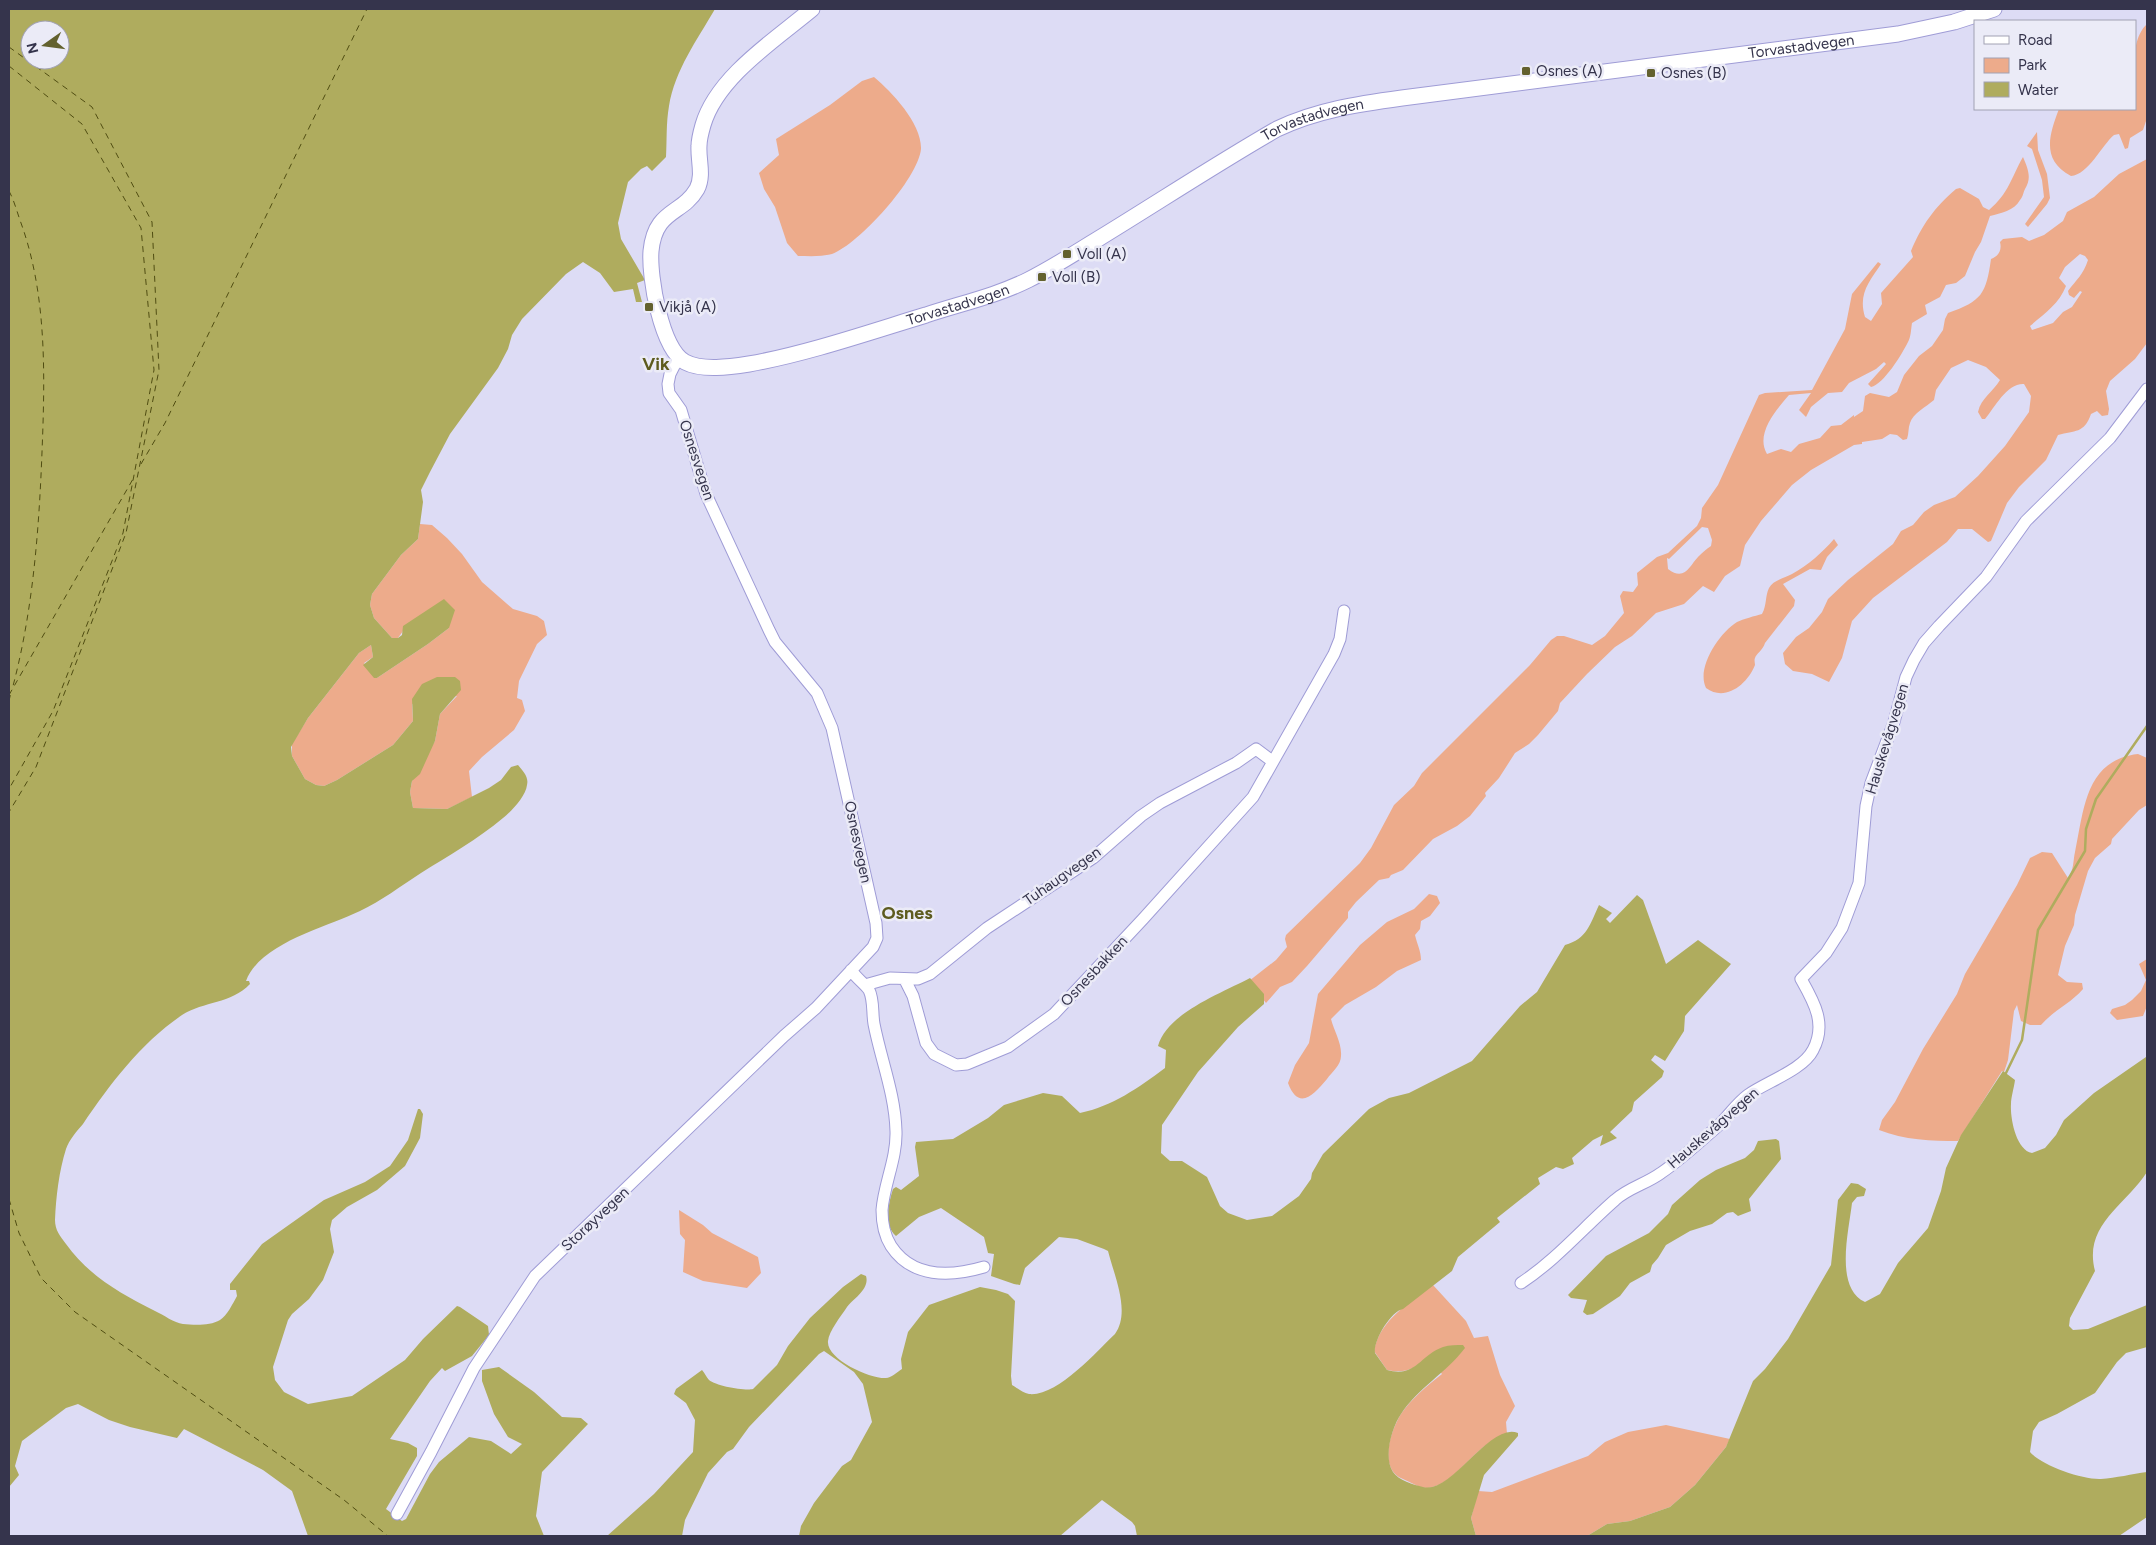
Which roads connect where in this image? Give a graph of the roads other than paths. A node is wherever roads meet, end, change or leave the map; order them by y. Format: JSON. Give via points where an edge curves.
{"nodes":[{"id":1,"x":812,"y":9,"type":"edge"},
{"id":2,"x":1994,"y":9,"type":"edge"},
{"id":3,"x":680,"y":359,"type":"junction"},
{"id":4,"x":2147,"y":389,"type":"edge"},
{"id":5,"x":1344,"y":610,"type":"dead end"},
{"id":6,"x":1272,"y":762,"type":"junction"},
{"id":7,"x":851,"y":970,"type":"junction"},
{"id":8,"x":905,"y":980,"type":"junction"},
{"id":9,"x":865,"y":985,"type":"junction"},
{"id":10,"x":984,"y":1267,"type":"dead end"},
{"id":11,"x":1521,"y":1284,"type":"dead end"},
{"id":12,"x":397,"y":1514,"type":"dead end"}],
"edges":[{"from":1,"to":3,"type":"main road","via":[[753,59],[718,95],[708,110],[701,131],[699,184],[693,194],[665,217],[654,235],[653,282],[667,337]]},
{"from":2,"to":3,"type":"main road","name":"Torvastadvegen","via":[[1898,34],[1326,110],[1270,133],[1065,259],[1013,287],[876,330],[755,362],[706,366],[692,365]]},
{"from":3,"to":7,"type":"street","name":"Osnesvegen","via":[[670,374],[669,393],[681,410],[706,494],[775,642],[817,692],[832,728],[877,931],[873,947]]},
{"from":4,"to":11,"type":"street","name":"Hauskevågvegen","via":[[2110,438],[2026,521],[1986,577],[1924,643],[1914,660],[1871,783],[1859,883],[1842,928],[1826,953],[1801,979],[1817,1009],[1819,1022],[1812,1052],[1803,1062],[1746,1096],[1718,1125],[1660,1174],[1615,1200]]},
{"from":5,"to":6,"type":"street","name":"Osnesbakken","via":[[1340,639],[1334,654]]},
{"from":6,"to":8,"type":"street","name":"Tuhaugvegen","via":[[1256,749],[1140,816],[1094,858],[987,928],[930,974]]},
{"from":6,"to":8,"type":"street","name":"Osnesbakken","via":[[1253,798],[1143,919],[1054,1014],[1008,1048],[967,1064],[956,1066],[944,1061],[926,1043],[913,996]]},
{"from":7,"to":9,"type":"street"},
{"from":7,"to":12,"type":"street","name":"Storøyvegen","via":[[816,1008],[535,1276],[474,1368]]},
{"from":8,"to":9,"type":"street","name":"Tuhaugvegen","via":[[890,978]]},
{"from":9,"to":10,"type":"street","via":[[871,997],[895,1116],[896,1143],[882,1210],[886,1238],[902,1259],[932,1273],[954,1273]]}]}
